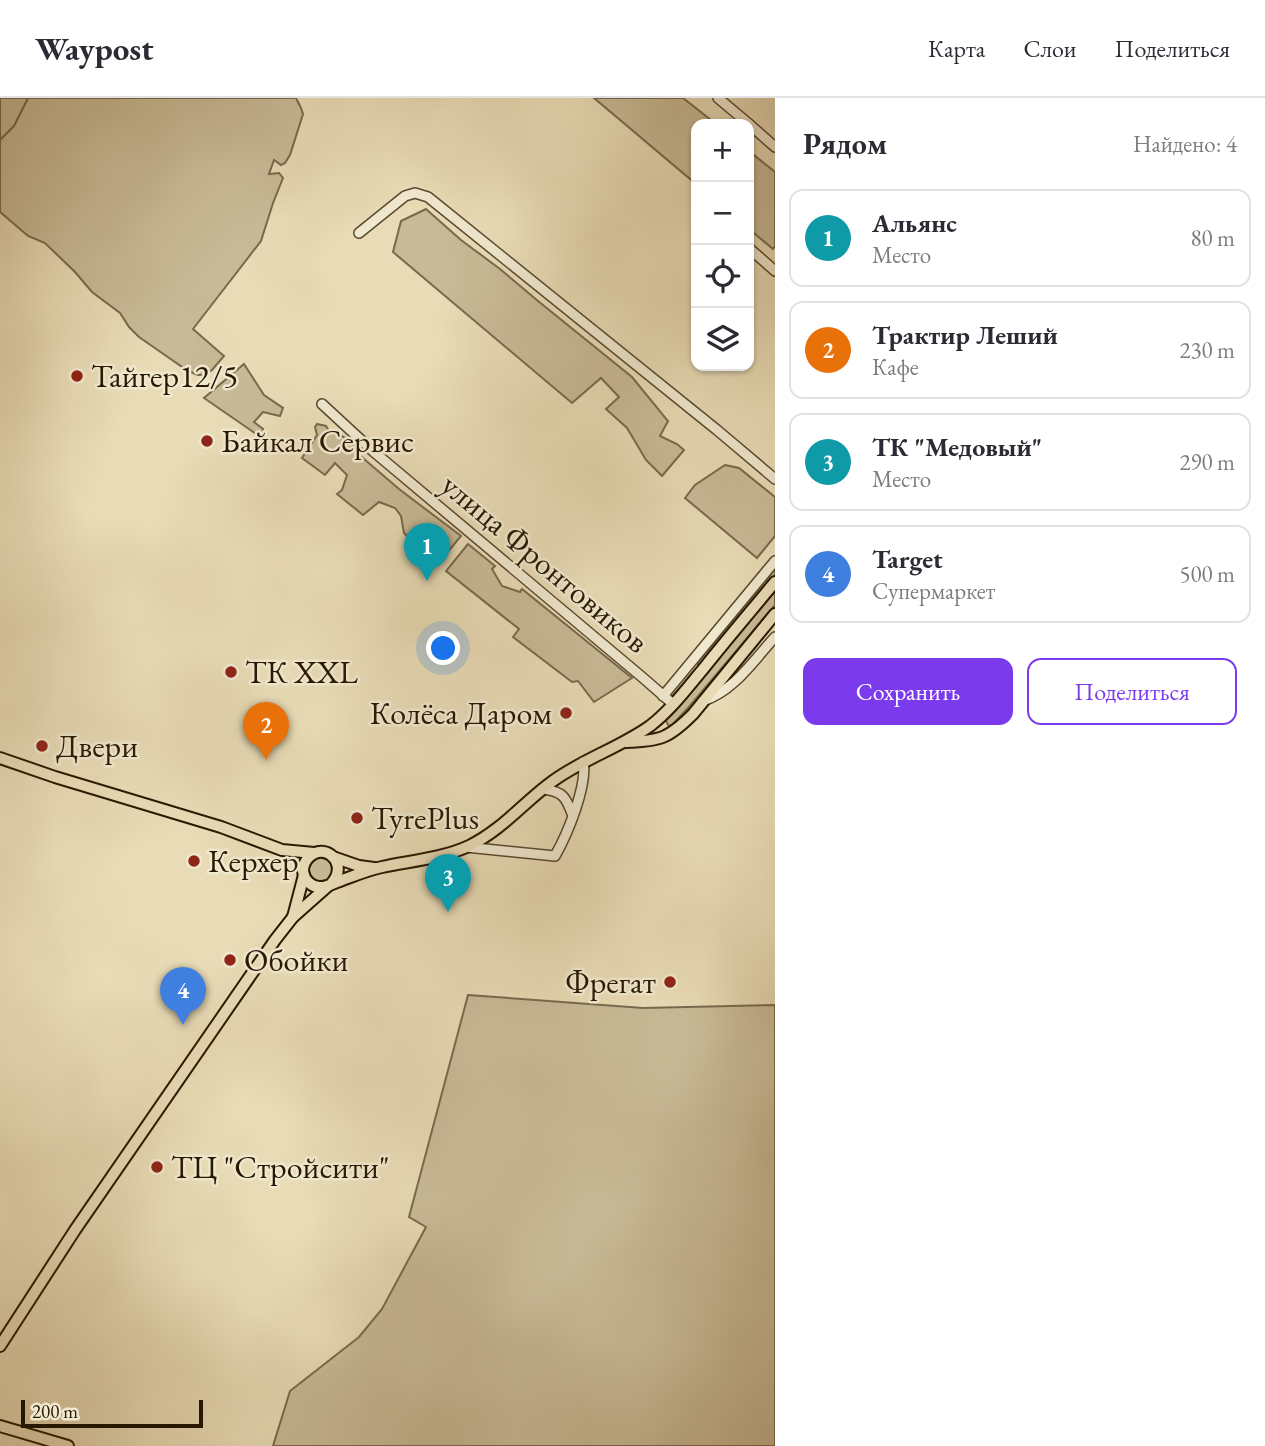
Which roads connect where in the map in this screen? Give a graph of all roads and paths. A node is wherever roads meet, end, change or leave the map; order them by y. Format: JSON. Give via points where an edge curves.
{"nodes":[{"id":1,"x":718,"y":98,"type":"edge"},
{"id":2,"x":743,"y":119,"type":"edge"},
{"id":3,"x":754,"y":128,"type":"edge"},
{"id":4,"x":775,"y":147,"type":"edge"},
{"id":5,"x":359,"y":233,"type":"dead end"},
{"id":6,"x":754,"y":252,"type":"edge"},
{"id":7,"x":775,"y":271,"type":"edge"},
{"id":8,"x":322,"y":404,"type":"dead end"},
{"id":9,"x":775,"y":479,"type":"edge"},
{"id":10,"x":775,"y":561,"type":"edge"},
{"id":11,"x":775,"y":582,"type":"edge"},
{"id":12,"x":775,"y":614,"type":"edge"},
{"id":13,"x":775,"y":637,"type":"edge"},
{"id":14,"x":690,"y":665,"type":"junction"},
{"id":15,"x":693,"y":681,"type":"junction"},
{"id":16,"x":663,"y":696,"type":"junction"},
{"id":17,"x":704,"y":701,"type":"junction"},
{"id":18,"x":673,"y":704,"type":"junction"},
{"id":19,"x":662,"y":716,"type":"junction"},
{"id":20,"x":676,"y":731,"type":"junction"},
{"id":21,"x":623,"y":743,"type":"junction"},
{"id":22,"x":0,"y":758,"type":"edge"},
{"id":23,"x":583,"y":762,"type":"junction"},
{"id":24,"x":542,"y":789,"type":"junction"},
{"id":25,"x":573,"y":816,"type":"junction"},
{"id":26,"x":466,"y":848,"type":"junction"},
{"id":27,"x":282,"y":850,"type":"junction"},
{"id":28,"x":314,"y":853,"type":"junction"},
{"id":29,"x":333,"y":857,"type":"junction"},
{"id":30,"x":377,"y":868,"type":"junction"},
{"id":31,"x":304,"y":873,"type":"junction"},
{"id":32,"x":329,"y":885,"type":"junction"},
{"id":33,"x":293,"y":917,"type":"junction"},
{"id":34,"x":0,"y":1346,"type":"edge"},
{"id":35,"x":0,"y":1426,"type":"edge"},
{"id":36,"x":68,"y":1446,"type":"edge"}],
"edges":[{"from":1,"to":2,"type":"street"},
{"from":3,"to":4,"type":"street"},
{"from":5,"to":9,"type":"street","via":[[405,197],[428,197]]},
{"from":6,"to":7,"type":"street"},
{"from":8,"to":16,"type":"street","name":"улица Фронтовиков"},
{"from":10,"to":14,"type":"street"},
{"from":11,"to":15,"type":"main road"},
{"from":12,"to":17,"type":"main road"},
{"from":13,"to":17,"type":"street","via":[[732,685]]},
{"from":14,"to":15,"type":"street"},
{"from":14,"to":16,"type":"street"},
{"from":15,"to":18,"type":"main road"},
{"from":16,"to":18,"type":"street","name":"улица Фронтовиков"},
{"from":17,"to":20,"type":"main road"},
{"from":18,"to":19,"type":"main road"},
{"from":19,"to":20,"type":"main road","via":[[665,725]]},
{"from":19,"to":21,"type":"main road"},
{"from":20,"to":21,"type":"main road","via":[[658,740]]},
{"from":21,"to":23,"type":"main road"},
{"from":22,"to":27,"type":"main road"},
{"from":23,"to":24,"type":"main road"},
{"from":23,"to":25,"type":"street","via":[[585,775]]},
{"from":24,"to":25,"type":"street","via":[[565,797]]},
{"from":24,"to":26,"type":"main road"},
{"from":25,"to":26,"type":"street","via":[[555,856]]},
{"from":26,"to":30,"type":"main road"},
{"from":27,"to":28,"type":"main road"},
{"from":27,"to":31,"type":"main road"},
{"from":28,"to":29,"type":"main road"},
{"from":28,"to":31,"type":"main road","via":[[306,861]]},
{"from":29,"to":30,"type":"main road"},
{"from":29,"to":32,"type":"main road","via":[[339,871]]},
{"from":30,"to":32,"type":"main road"},
{"from":31,"to":32,"type":"main road","via":[[316,887]]},
{"from":31,"to":33,"type":"main road"},
{"from":32,"to":33,"type":"main road"},
{"from":33,"to":34,"type":"main road","via":[[102,1189]]},
{"from":35,"to":36,"type":"main road"}]}
